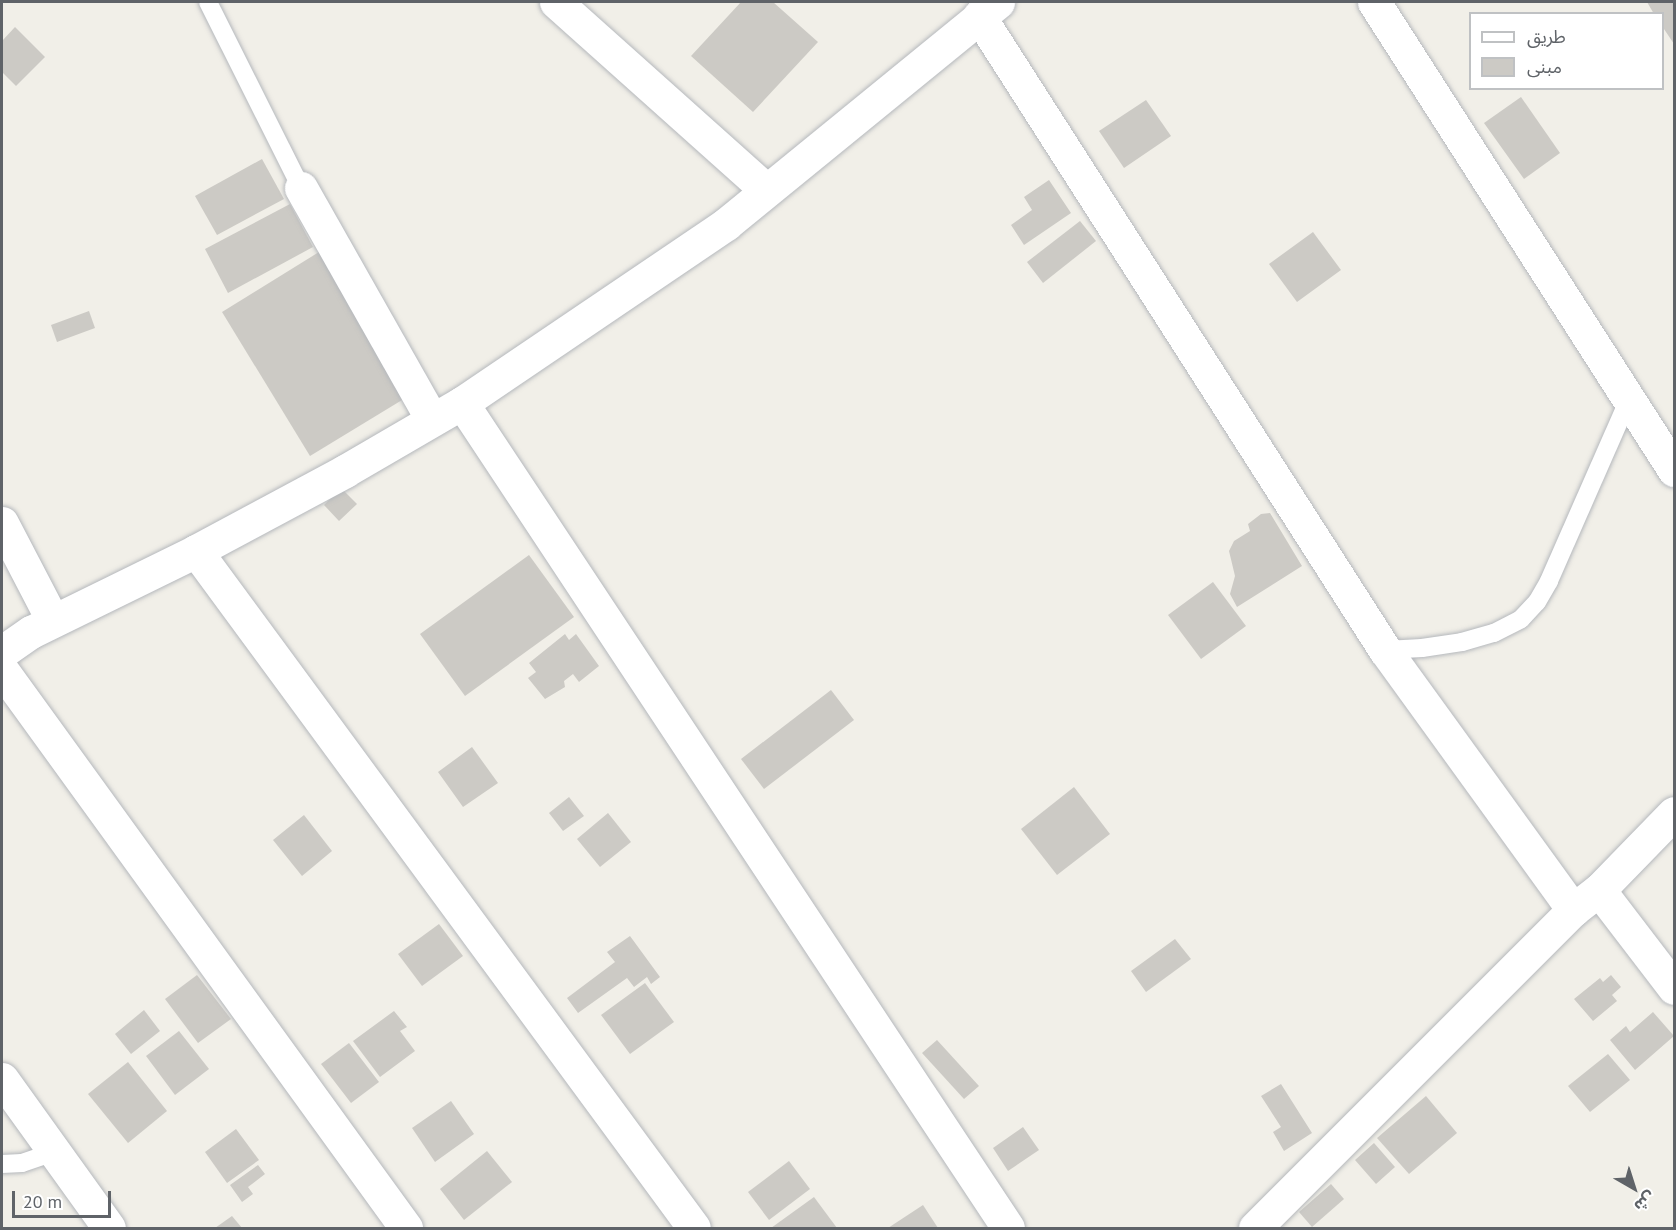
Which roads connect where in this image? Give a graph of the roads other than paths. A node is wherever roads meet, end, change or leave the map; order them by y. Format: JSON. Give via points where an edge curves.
{"nodes":[{"id":1,"x":208,"y":2,"type":"edge"},
{"id":2,"x":556,"y":2,"type":"edge"},
{"id":3,"x":1374,"y":2,"type":"edge"},
{"id":4,"x":988,"y":9,"type":"edge"},
{"id":5,"x":301,"y":188,"type":"joint"},
{"id":6,"x":766,"y":190,"type":"junction"},
{"id":7,"x":1629,"y":399,"type":"junction"},
{"id":8,"x":462,"y":403,"type":"junction"},
{"id":9,"x":432,"y":420,"type":"junction"},
{"id":10,"x":1674,"y":470,"type":"edge"},
{"id":11,"x":2,"y":523,"type":"edge"},
{"id":12,"x":196,"y":551,"type":"junction"},
{"id":13,"x":53,"y":621,"type":"junction"},
{"id":14,"x":1385,"y":650,"type":"junction"},
{"id":15,"x":2,"y":652,"type":"edge"},
{"id":16,"x":2,"y":670,"type":"edge"},
{"id":17,"x":1674,"y":813,"type":"edge"},
{"id":18,"x":1599,"y":890,"type":"junction"},
{"id":19,"x":1573,"y":910,"type":"junction"},
{"id":20,"x":1674,"y":988,"type":"edge"},
{"id":21,"x":2,"y":1079,"type":"edge"},
{"id":22,"x":54,"y":1152,"type":"junction"},
{"id":23,"x":2,"y":1164,"type":"edge"},
{"id":24,"x":110,"y":1228,"type":"edge"},
{"id":25,"x":406,"y":1228,"type":"edge"},
{"id":26,"x":694,"y":1228,"type":"edge"},
{"id":27,"x":1008,"y":1228,"type":"edge"},
{"id":28,"x":1255,"y":1228,"type":"edge"}],
"edges":[{"from":1,"to":5,"type":"lane"},
{"from":2,"to":6,"type":"street"},
{"from":3,"to":7,"type":"street"},
{"from":4,"to":6,"type":"street"},
{"from":4,"to":14,"type":"street"},
{"from":5,"to":9,"type":"street"},
{"from":6,"to":8,"type":"street","via":[[726,224]]},
{"from":7,"to":10,"type":"street"},
{"from":7,"to":14,"type":"lane","via":[[1554,571],[1537,602],[1521,619],[1494,633],[1462,642]]},
{"from":8,"to":9,"type":"street"},
{"from":8,"to":27,"type":"street"},
{"from":9,"to":12,"type":"street"},
{"from":11,"to":13,"type":"street"},
{"from":12,"to":13,"type":"street"},
{"from":12,"to":26,"type":"street"},
{"from":13,"to":15,"type":"street"},
{"from":14,"to":19,"type":"street"},
{"from":16,"to":25,"type":"street"},
{"from":17,"to":18,"type":"street"},
{"from":18,"to":19,"type":"street"},
{"from":18,"to":20,"type":"street"},
{"from":19,"to":28,"type":"street"},
{"from":21,"to":22,"type":"street"},
{"from":22,"to":23,"type":"lane","via":[[22,1163]]},
{"from":22,"to":24,"type":"street"}]}
